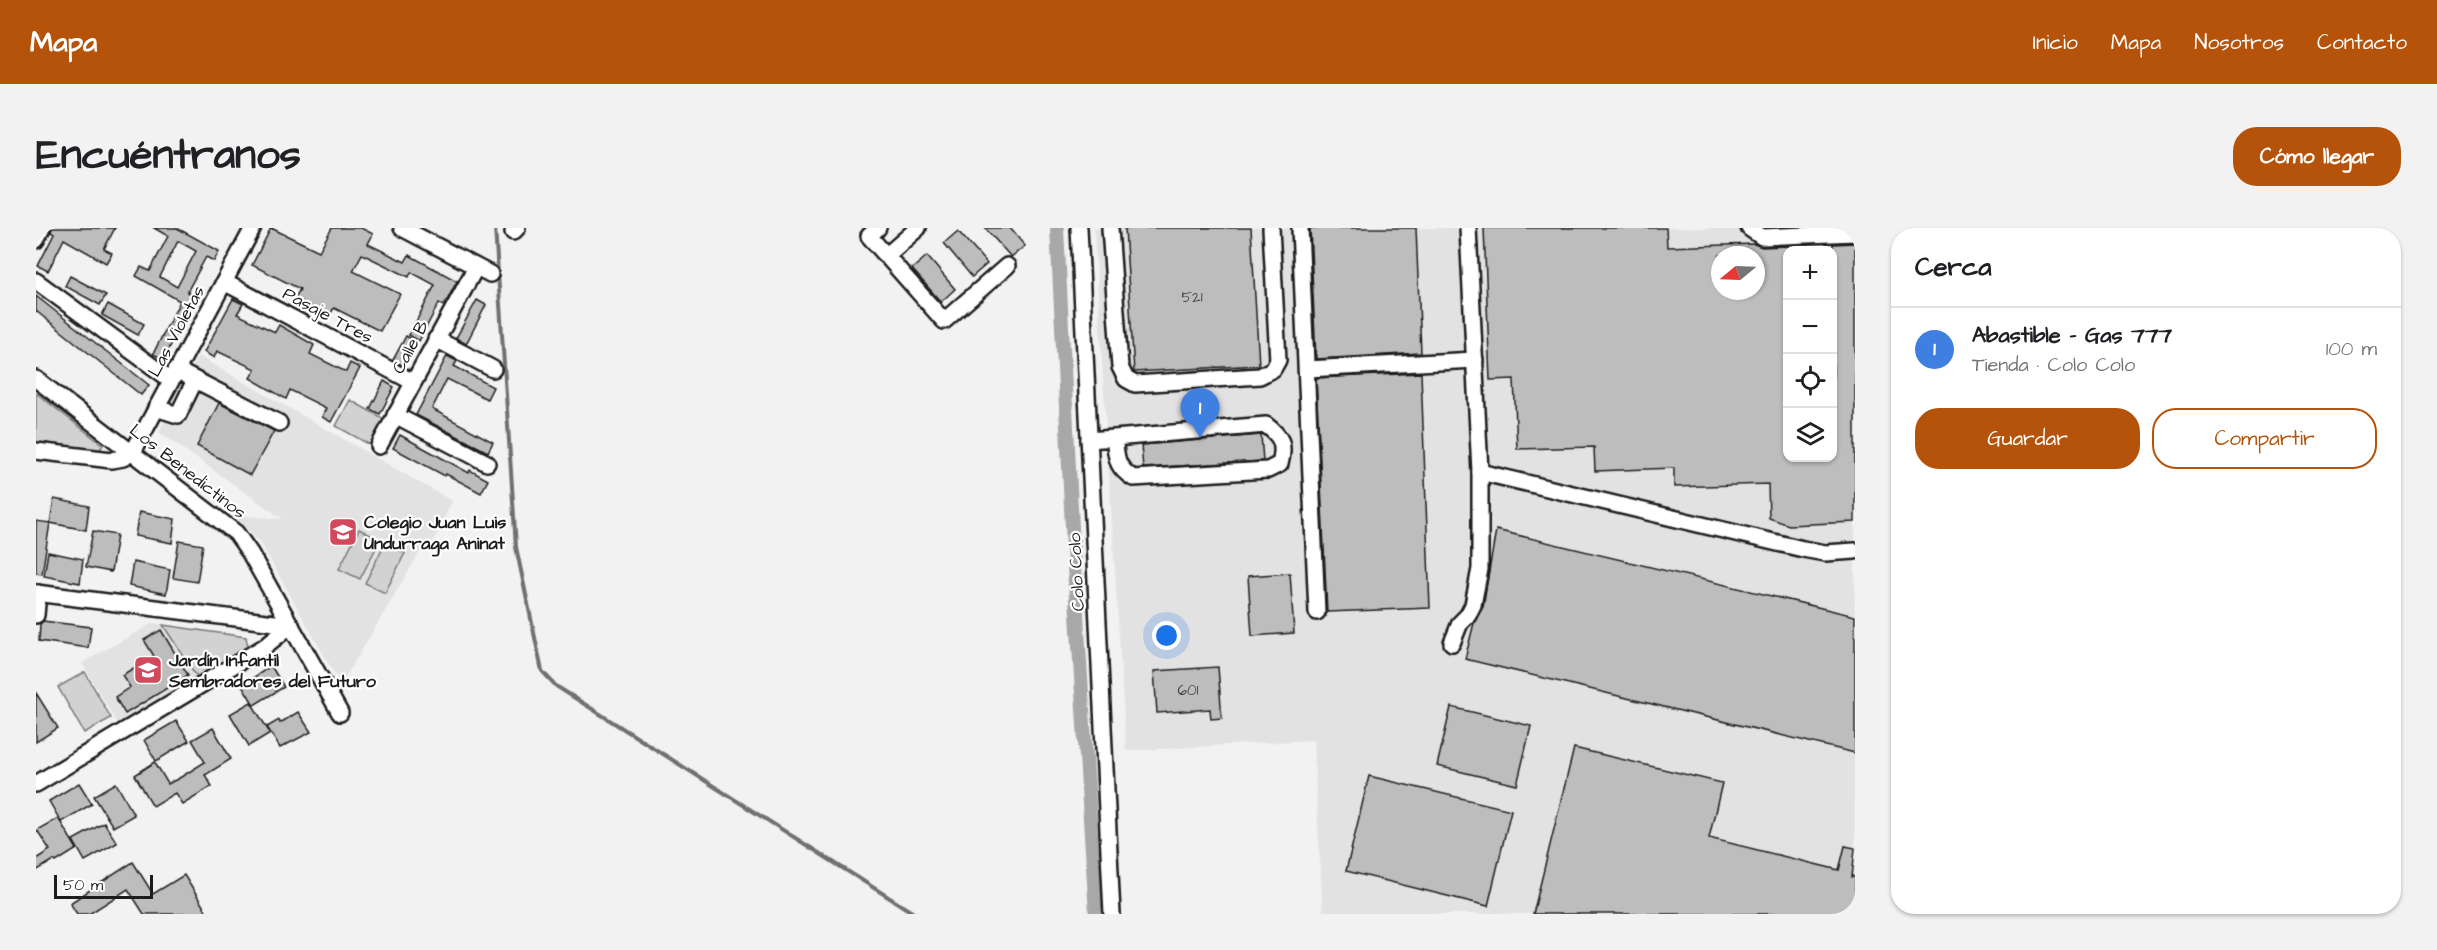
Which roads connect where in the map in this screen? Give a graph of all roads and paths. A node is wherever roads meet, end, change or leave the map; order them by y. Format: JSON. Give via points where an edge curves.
{"nodes":[{"id":1,"x":42,"y":228,"type":"edge"},
{"id":2,"x":253,"y":228,"type":"edge"},
{"id":3,"x":402,"y":228,"type":"edge"},
{"id":4,"x":878,"y":228,"type":"edge"},
{"id":5,"x":918,"y":228,"type":"edge"},
{"id":6,"x":1079,"y":228,"type":"edge"},
{"id":7,"x":1110,"y":228,"type":"edge"},
{"id":8,"x":1271,"y":228,"type":"edge"},
{"id":9,"x":1300,"y":228,"type":"edge"},
{"id":10,"x":1468,"y":228,"type":"edge"},
{"id":11,"x":1749,"y":228,"type":"edge"},
{"id":12,"x":1855,"y":233,"type":"edge"},
{"id":13,"x":36,"y":240,"type":"edge"},
{"id":14,"x":886,"y":256,"type":"junction"},
{"id":15,"x":1007,"y":266,"type":"dead end"},
{"id":16,"x":36,"y":281,"type":"edge"},
{"id":17,"x":224,"y":282,"type":"junction"},
{"id":18,"x":436,"y":339,"type":"junction"},
{"id":19,"x":1475,"y":360,"type":"junction"},
{"id":20,"x":493,"y":369,"type":"dead end"},
{"id":21,"x":1306,"y":369,"type":"junction"},
{"id":22,"x":174,"y":375,"type":"junction"},
{"id":23,"x":36,"y":379,"type":"edge"},
{"id":24,"x":195,"y":380,"type":"junction"},
{"id":25,"x":413,"y":382,"type":"junction"},
{"id":26,"x":156,"y":408,"type":"junction"},
{"id":27,"x":395,"y":414,"type":"junction"},
{"id":28,"x":279,"y":423,"type":"dead end"},
{"id":29,"x":1114,"y":438,"type":"junction"},
{"id":30,"x":1089,"y":440,"type":"junction"},
{"id":31,"x":379,"y":446,"type":"dead end"},
{"id":32,"x":36,"y":451,"type":"edge"},
{"id":33,"x":133,"y":452,"type":"junction"},
{"id":34,"x":487,"y":463,"type":"dead end"},
{"id":35,"x":1480,"y":472,"type":"junction"},
{"id":36,"x":1855,"y":551,"type":"edge"},
{"id":37,"x":37,"y":593,"type":"edge"},
{"id":38,"x":1317,"y":612,"type":"dead end"},
{"id":39,"x":36,"y":615,"type":"edge"},
{"id":40,"x":291,"y":625,"type":"junction"},
{"id":41,"x":1452,"y":643,"type":"dead end"},
{"id":42,"x":340,"y":713,"type":"dead end"},
{"id":43,"x":36,"y":784,"type":"edge"},
{"id":44,"x":1112,"y":914,"type":"edge"}],
"edges":[{"from":1,"to":13,"type":"street"},
{"from":2,"to":17,"type":"street","name":"Las Violetas"},
{"from":3,"to":18,"type":"street","name":"Calle B","via":[[483,271]]},
{"from":4,"to":14,"type":"street","via":[[869,236]]},
{"from":5,"to":14,"type":"street"},
{"from":6,"to":30,"type":"street","name":"Colo Colo"},
{"from":7,"to":8,"type":"street","via":[[1120,367],[1134,384],[1260,376],[1273,369],[1278,360]]},
{"from":9,"to":21,"type":"street"},
{"from":10,"to":19,"type":"street"},
{"from":11,"to":12,"type":"street","via":[[1762,237]]},
{"from":14,"to":15,"type":"street","via":[[945,321]]},
{"from":16,"to":22,"type":"street"},
{"from":17,"to":22,"type":"street","name":"Las Violetas"},
{"from":17,"to":25,"type":"street","name":"Pasaje Tres"},
{"from":18,"to":20,"type":"street"},
{"from":18,"to":25,"type":"street","name":"Calle B"},
{"from":19,"to":21,"type":"street"},
{"from":19,"to":35,"type":"street"},
{"from":21,"to":38,"type":"street"},
{"from":22,"to":24,"type":"street"},
{"from":22,"to":26,"type":"street","name":"Las Violetas"},
{"from":23,"to":33,"type":"street","name":"Los Benedictinos"},
{"from":24,"to":26,"type":"street","via":[[178,415]]},
{"from":24,"to":28,"type":"street"},
{"from":25,"to":27,"type":"street","name":"Calle B"},
{"from":26,"to":33,"type":"street","name":"Las Violetas"},
{"from":27,"to":31,"type":"street","name":"Calle B"},
{"from":27,"to":34,"type":"street"},
{"from":29,"to":29,"type":"street","via":[[1117,462],[1133,477],[1268,470],[1280,464],[1283,450],[1278,434],[1266,425]]},
{"from":29,"to":30,"type":"street"},
{"from":30,"to":44,"type":"street","name":"Colo Colo"},
{"from":32,"to":33,"type":"street","via":[[112,460]]},
{"from":33,"to":40,"type":"street","name":"Los Benedictinos","via":[[236,533]]},
{"from":35,"to":36,"type":"street","via":[[1803,549],[1826,553]]},
{"from":35,"to":41,"type":"street","via":[[1480,569],[1473,605]]},
{"from":37,"to":39,"type":"street"},
{"from":37,"to":40,"type":"street"},
{"from":40,"to":42,"type":"street","name":"Los Benedictinos"},
{"from":40,"to":43,"type":"street","via":[[264,646]]}]}
